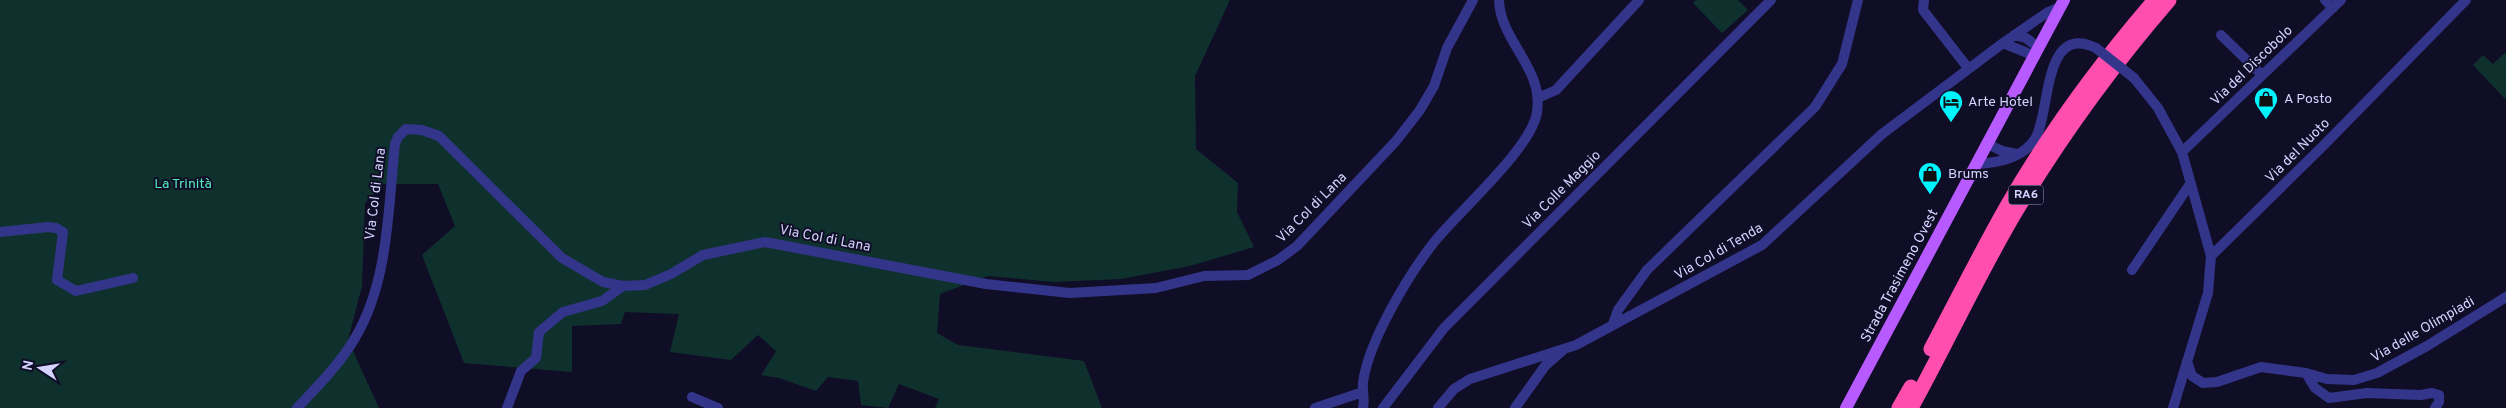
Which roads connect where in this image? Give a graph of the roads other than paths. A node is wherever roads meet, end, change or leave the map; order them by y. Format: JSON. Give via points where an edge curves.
{"nodes":[{"id":1,"x":1473,"y":0,"type":"edge"},
{"id":2,"x":1499,"y":0,"type":"edge"},
{"id":3,"x":1639,"y":0,"type":"edge"},
{"id":4,"x":1770,"y":0,"type":"edge"},
{"id":5,"x":1858,"y":0,"type":"edge"},
{"id":6,"x":1924,"y":0,"type":"edge"},
{"id":7,"x":2155,"y":0,"type":"edge"},
{"id":8,"x":2169,"y":0,"type":"edge"},
{"id":9,"x":2341,"y":0,"type":"edge"},
{"id":10,"x":2466,"y":0,"type":"edge"},
{"id":11,"x":2062,"y":4,"type":"edge"},
{"id":12,"x":2329,"y":4,"type":"edge"},
{"id":13,"x":2014,"y":35,"type":"junction"},
{"id":14,"x":2221,"y":35,"type":"dead end"},
{"id":15,"x":2003,"y":42,"type":"junction"},
{"id":16,"x":2037,"y":52,"type":"junction"},
{"id":17,"x":1968,"y":68,"type":"junction"},
{"id":18,"x":2262,"y":75,"type":"junction"},
{"id":19,"x":1538,"y":98,"type":"junction"},
{"id":20,"x":1988,"y":144,"type":"junction"},
{"id":21,"x":2182,"y":152,"type":"junction"},
{"id":22,"x":2017,"y":154,"type":"junction"},
{"id":23,"x":1977,"y":164,"type":"junction"},
{"id":24,"x":2190,"y":184,"type":"junction"},
{"id":25,"x":0,"y":232,"type":"edge"},
{"id":26,"x":2211,"y":256,"type":"junction"},
{"id":27,"x":2132,"y":270,"type":"dead end"},
{"id":28,"x":133,"y":278,"type":"dead end"},
{"id":29,"x":623,"y":286,"type":"junction"},
{"id":30,"x":2506,"y":297,"type":"edge"},
{"id":31,"x":1612,"y":324,"type":"junction"},
{"id":32,"x":1565,"y":349,"type":"junction"},
{"id":33,"x":2188,"y":360,"type":"junction"},
{"id":34,"x":2306,"y":373,"type":"junction"},
{"id":35,"x":1364,"y":392,"type":"junction"},
{"id":36,"x":692,"y":397,"type":"dead end"},
{"id":37,"x":297,"y":408,"type":"edge"},
{"id":38,"x":507,"y":408,"type":"edge"},
{"id":39,"x":718,"y":408,"type":"edge"},
{"id":40,"x":1315,"y":408,"type":"edge"},
{"id":41,"x":1363,"y":408,"type":"edge"},
{"id":42,"x":1383,"y":408,"type":"edge"},
{"id":43,"x":1438,"y":408,"type":"edge"},
{"id":44,"x":1515,"y":408,"type":"edge"},
{"id":45,"x":1846,"y":408,"type":"edge"},
{"id":46,"x":1900,"y":408,"type":"edge"},
{"id":47,"x":1911,"y":408,"type":"edge"},
{"id":48,"x":2173,"y":408,"type":"edge"},
{"id":49,"x":2436,"y":408,"type":"edge"}],
"edges":[{"from":1,"to":29,"type":"street","name":"Via Col di Lana","via":[[1447,48],[1434,86],[1396,141],[1298,246],[1248,275],[1204,276],[1156,288],[1070,293],[986,284],[765,242],[704,256],[645,285]]},
{"from":2,"to":19,"type":"street","via":[[1499,13],[1533,75]]},
{"from":3,"to":19,"type":"street","via":[[1556,90]]},
{"from":4,"to":42,"type":"street","name":"Via Colle Maggio","via":[[1444,328]]},
{"from":5,"to":31,"type":"street","via":[[1842,64],[1815,107],[1647,270],[1618,310]]},
{"from":6,"to":17,"type":"street","via":[[1923,10]]},
{"from":7,"to":46,"type":"highway","number":"RA6","via":[[2081,93],[2031,167],[2001,216]]},
{"from":8,"to":47,"type":"highway","number":"RA6","via":[[2090,98],[2042,170],[2015,213]]},
{"from":9,"to":12,"type":"street","name":"Via del Discobolo"},
{"from":10,"to":26,"type":"street","name":"Via del Nuoto"},
{"from":11,"to":13,"type":"street","name":"Via Col di Tenda"},
{"from":11,"to":16,"type":"main road","name":"Strada Trasimeno Ovest"},
{"from":12,"to":18,"type":"street","name":"Via del Discobolo"},
{"from":13,"to":15,"type":"street","name":"Via Col di Tenda"},
{"from":13,"to":16,"type":"street","via":[[2026,38]]},
{"from":14,"to":18,"type":"street"},
{"from":15,"to":16,"type":"street"},
{"from":15,"to":17,"type":"street","name":"Via Col di Tenda"},
{"from":16,"to":20,"type":"main road","name":"Strada Trasimeno Ovest"},
{"from":17,"to":31,"type":"street","name":"Via Col di Tenda","via":[[1866,147],[1762,245]]},
{"from":18,"to":21,"type":"street","name":"Via del Discobolo"},
{"from":19,"to":35,"type":"street","via":[[1531,131],[1435,241],[1405,286],[1369,359]]},
{"from":20,"to":22,"type":"street"},
{"from":20,"to":23,"type":"main road","name":"Strada Trasimeno Ovest"},
{"from":21,"to":22,"type":"street","bridge":true,"via":[[2158,108],[2134,78],[2086,43],[2068,46],[2057,56],[2040,128],[2035,139]]},
{"from":21,"to":24,"type":"street"},
{"from":22,"to":23,"type":"street","via":[[1998,162]]},
{"from":23,"to":45,"type":"main road","name":"Strada Trasimeno Ovest"},
{"from":24,"to":26,"type":"street"},
{"from":24,"to":27,"type":"street"},
{"from":25,"to":28,"type":"street","via":[[48,227],[62,232],[57,280],[76,291]]},
{"from":26,"to":33,"type":"street","via":[[2208,293]]},
{"from":29,"to":37,"type":"street","name":"Via Col di Lana","via":[[603,282],[562,258],[439,136],[406,129],[395,144],[382,268],[373,298],[344,355]]},
{"from":29,"to":38,"type":"street","via":[[602,301],[563,312],[540,332],[536,358],[521,371]]},
{"from":30,"to":34,"type":"street","name":"Via delle Olimpiadi","via":[[2377,373],[2354,380],[2327,379]]},
{"from":31,"to":32,"type":"street","name":"Via Col di Tenda"},
{"from":32,"to":43,"type":"street","name":"Via Col di Tenda","via":[[1487,371],[1454,389]]},
{"from":32,"to":44,"type":"street","via":[[1545,366]]},
{"from":33,"to":34,"type":"street","name":"Via delle Olimpiadi","via":[[2192,376],[2203,383],[2217,382],[2260,367]]},
{"from":33,"to":48,"type":"street"},
{"from":34,"to":49,"type":"street","via":[[2315,388],[2329,398],[2367,393],[2432,393],[2439,395]]},
{"from":35,"to":40,"type":"street"},
{"from":35,"to":41,"type":"street"},
{"from":36,"to":39,"type":"street"}]}
